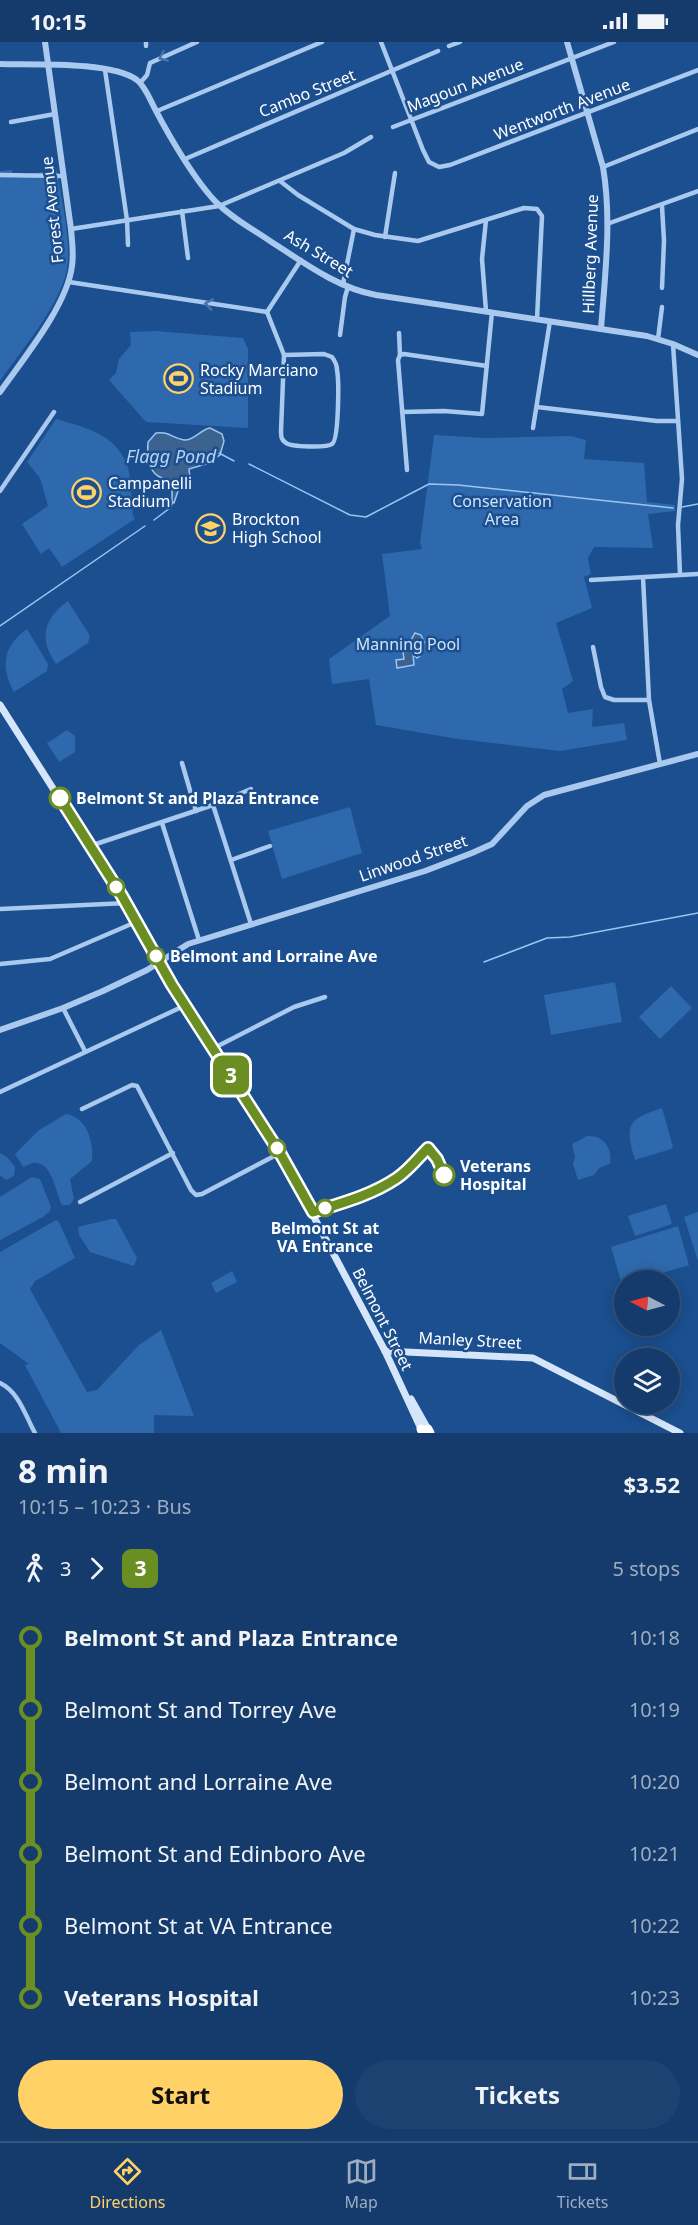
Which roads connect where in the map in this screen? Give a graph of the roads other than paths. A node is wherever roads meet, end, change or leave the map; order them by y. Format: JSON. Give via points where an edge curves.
{"nodes":[{"id":1,"x":45,"y":42,"type":"edge"},
{"id":2,"x":197,"y":42,"type":"edge"},
{"id":3,"x":322,"y":42,"type":"edge"},
{"id":4,"x":381,"y":42,"type":"edge"},
{"id":5,"x":460,"y":42,"type":"edge"},
{"id":6,"x":567,"y":42,"type":"edge"},
{"id":7,"x":614,"y":42,"type":"edge"},
{"id":8,"x":449,"y":46,"type":"dead end"},
{"id":9,"x":438,"y":51,"type":"dead end"},
{"id":10,"x":571,"y":57,"type":"junction"},
{"id":11,"x":0,"y":64,"type":"edge"},
{"id":12,"x":48,"y":65,"type":"junction"},
{"id":13,"x":105,"y":70,"type":"junction"},
{"id":14,"x":698,"y":70,"type":"edge"},
{"id":15,"x":391,"y":71,"type":"junction"},
{"id":16,"x":140,"y":83,"type":"junction"},
{"id":17,"x":157,"y":111,"type":"junction"},
{"id":18,"x":587,"y":111,"type":"junction"},
{"id":19,"x":55,"y":114,"type":"junction"},
{"id":20,"x":412,"y":118,"type":"junction"},
{"id":21,"x":11,"y":122,"type":"dead end"},
{"id":22,"x":393,"y":127,"type":"dead end"},
{"id":23,"x":698,"y":129,"type":"edge"},
{"id":24,"x":371,"y":137,"type":"dead end"},
{"id":25,"x":185,"y":159,"type":"junction"},
{"id":26,"x":603,"y":166,"type":"junction"},
{"id":27,"x":395,"y":173,"type":"dead end"},
{"id":28,"x":0,"y":175,"type":"edge"},
{"id":29,"x":63,"y":176,"type":"junction"},
{"id":30,"x":280,"y":181,"type":"junction"},
{"id":31,"x":698,"y":191,"type":"edge"},
{"id":32,"x":219,"y":206,"type":"junction"},
{"id":33,"x":662,"y":206,"type":"junction"},
{"id":34,"x":182,"y":211,"type":"junction"},
{"id":35,"x":127,"y":220,"type":"junction"},
{"id":36,"x":486,"y":220,"type":"junction"},
{"id":37,"x":607,"y":224,"type":"junction"},
{"id":38,"x":71,"y":229,"type":"junction"},
{"id":39,"x":354,"y":229,"type":"junction"},
{"id":40,"x":385,"y":237,"type":"junction"},
{"id":41,"x":128,"y":245,"type":"dead end"},
{"id":42,"x":188,"y":258,"type":"dead end"},
{"id":43,"x":301,"y":260,"type":"junction"},
{"id":44,"x":69,"y":282,"type":"junction"},
{"id":45,"x":346,"y":286,"type":"junction"},
{"id":46,"x":662,"y":288,"type":"dead end"},
{"id":47,"x":662,"y":307,"type":"dead end"},
{"id":48,"x":267,"y":312,"type":"junction"},
{"id":49,"x":489,"y":312,"type":"junction"},
{"id":50,"x":537,"y":319,"type":"junction"},
{"id":51,"x":550,"y":321,"type":"junction"},
{"id":52,"x":601,"y":329,"type":"junction"},
{"id":53,"x":399,"y":333,"type":"dead end"},
{"id":54,"x":340,"y":335,"type":"dead end"},
{"id":55,"x":658,"y":339,"type":"junction"},
{"id":56,"x":673,"y":344,"type":"junction"},
{"id":57,"x":284,"y":355,"type":"junction"},
{"id":58,"x":400,"y":355,"type":"junction"},
{"id":59,"x":698,"y":355,"type":"edge"},
{"id":60,"x":487,"y":366,"type":"junction"},
{"id":61,"x":0,"y":392,"type":"edge"},
{"id":62,"x":537,"y":407,"type":"junction"},
{"id":63,"x":54,"y":412,"type":"dead end"},
{"id":64,"x":402,"y":412,"type":"junction"},
{"id":65,"x":678,"y":422,"type":"junction"},
{"id":66,"x":533,"y":428,"type":"dead end"},
{"id":67,"x":407,"y":470,"type":"dead end"},
{"id":68,"x":2,"y":485,"type":"edge"},
{"id":69,"x":0,"y":491,"type":"edge"},
{"id":70,"x":698,"y":574,"type":"edge"},
{"id":71,"x":680,"y":575,"type":"junction"},
{"id":72,"x":643,"y":577,"type":"junction"},
{"id":73,"x":591,"y":580,"type":"dead end"},
{"id":74,"x":593,"y":647,"type":"dead end"},
{"id":75,"x":650,"y":700,"type":"junction"},
{"id":76,"x":0,"y":705,"type":"edge"},
{"id":77,"x":698,"y":754,"type":"edge"},
{"id":78,"x":182,"y":763,"type":"dead end"},
{"id":79,"x":660,"y":764,"type":"junction"},
{"id":80,"x":251,"y":789,"type":"dead end"},
{"id":81,"x":213,"y":805,"type":"junction"},
{"id":82,"x":196,"y":811,"type":"junction"},
{"id":83,"x":162,"y":823,"type":"junction"},
{"id":84,"x":90,"y":846,"type":"junction"},
{"id":85,"x":270,"y":846,"type":"dead end"},
{"id":86,"x":231,"y":860,"type":"junction"},
{"id":87,"x":126,"y":903,"type":"junction"},
{"id":88,"x":0,"y":909,"type":"edge"},
{"id":89,"x":136,"y":922,"type":"junction"},
{"id":90,"x":251,"y":924,"type":"junction"},
{"id":91,"x":199,"y":940,"type":"junction"},
{"id":92,"x":159,"y":961,"type":"junction"},
{"id":93,"x":0,"y":964,"type":"edge"},
{"id":94,"x":325,"y":997,"type":"dead end"},
{"id":95,"x":186,"y":1005,"type":"junction"},
{"id":96,"x":63,"y":1008,"type":"junction"},
{"id":97,"x":0,"y":1030,"type":"edge"},
{"id":98,"x":214,"y":1048,"type":"junction"},
{"id":99,"x":85,"y":1051,"type":"junction"},
{"id":100,"x":0,"y":1092,"type":"edge"},
{"id":101,"x":82,"y":1109,"type":"dead end"},
{"id":102,"x":172,"y":1153,"type":"junction"},
{"id":103,"x":280,"y":1153,"type":"junction"},
{"id":104,"x":80,"y":1202,"type":"dead end"},
{"id":105,"x":385,"y":1351,"type":"junction"},
{"id":106,"x":0,"y":1383,"type":"edge"},
{"id":107,"x":426,"y":1432,"type":"edge"},
{"id":108,"x":34,"y":1433,"type":"edge"},
{"id":109,"x":680,"y":1433,"type":"edge"}],
"edges":[{"from":1,"to":12,"type":"street","name":"Forest Avenue"},
{"from":2,"to":16,"type":"street","one_way":true,"via":[[150,63]]},
{"from":3,"to":17,"type":"street"},
{"from":4,"to":15,"type":"street"},
{"from":5,"to":8,"type":"street"},
{"from":6,"to":10,"type":"street","name":"Hillberg Avenue"},
{"from":7,"to":10,"type":"street","name":"Magoun Avenue"},
{"from":9,"to":15,"type":"street","name":"Cambo Street"},
{"from":10,"to":18,"type":"street","name":"Hillberg Avenue"},
{"from":10,"to":20,"type":"street","name":"Magoun Avenue"},
{"from":11,"to":12,"type":"street"},
{"from":12,"to":13,"type":"street"},
{"from":12,"to":19,"type":"street","name":"Forest Avenue"},
{"from":13,"to":16,"type":"street"},
{"from":13,"to":35,"type":"street"},
{"from":14,"to":18,"type":"street","name":"Wentworth Avenue"},
{"from":15,"to":20,"type":"street"},
{"from":15,"to":25,"type":"street","name":"Cambo Street"},
{"from":16,"to":17,"type":"street","name":"Ash Street"},
{"from":17,"to":25,"type":"street","name":"Ash Street"},
{"from":18,"to":20,"type":"street","name":"Wentworth Avenue","via":[[441,168],[429,162]]},
{"from":18,"to":26,"type":"street","name":"Hillberg Avenue"},
{"from":19,"to":21,"type":"street"},
{"from":19,"to":29,"type":"street","name":"Forest Avenue"},
{"from":20,"to":22,"type":"street","name":"Magoun Avenue"},
{"from":23,"to":26,"type":"street"},
{"from":24,"to":30,"type":"street"},
{"from":25,"to":32,"type":"street","name":"Ash Street"},
{"from":26,"to":37,"type":"street","name":"Hillberg Avenue"},
{"from":27,"to":40,"type":"street"},
{"from":28,"to":29,"type":"street"},
{"from":29,"to":38,"type":"street","name":"Forest Avenue"},
{"from":30,"to":32,"type":"street"},
{"from":30,"to":39,"type":"street"},
{"from":31,"to":33,"type":"street"},
{"from":32,"to":34,"type":"street"},
{"from":32,"to":43,"type":"street","name":"Ash Street"},
{"from":33,"to":37,"type":"street"},
{"from":33,"to":46,"type":"street"},
{"from":34,"to":35,"type":"street"},
{"from":34,"to":42,"type":"street"},
{"from":35,"to":38,"type":"street"},
{"from":35,"to":41,"type":"street"},
{"from":36,"to":40,"type":"street","via":[[422,240]]},
{"from":36,"to":49,"type":"street","via":[[482,259]]},
{"from":36,"to":50,"type":"street","via":[[524,208],[537,209],[542,216]]},
{"from":37,"to":52,"type":"street","name":"Hillberg Avenue"},
{"from":38,"to":44,"type":"street","name":"Forest Avenue","via":[[73,256]]},
{"from":39,"to":40,"type":"street"},
{"from":39,"to":45,"type":"street"},
{"from":43,"to":45,"type":"street","name":"Ash Street"},
{"from":43,"to":48,"type":"street"},
{"from":48,"to":44,"type":"street","one_way":true},
{"from":44,"to":61,"type":"street","name":"Forest Avenue","via":[[43,330]]},
{"from":45,"to":49,"type":"street","name":"Ash Street","via":[[376,295]]},
{"from":45,"to":54,"type":"street"},
{"from":47,"to":55,"type":"street"},
{"from":48,"to":57,"type":"street"},
{"from":49,"to":50,"type":"street","name":"Ash Street"},
{"from":49,"to":60,"type":"street"},
{"from":50,"to":51,"type":"street","name":"Ash Street"},
{"from":51,"to":52,"type":"street","name":"Ash Street"},
{"from":51,"to":62,"type":"street"},
{"from":52,"to":55,"type":"street","name":"Ash Street"},
{"from":53,"to":58,"type":"street"},
{"from":55,"to":56,"type":"street","name":"Ash Street"},
{"from":56,"to":59,"type":"street","name":"Ash Street"},
{"from":56,"to":65,"type":"street"},
{"from":57,"to":57,"type":"street","via":[[324,354],[335,361],[337,431],[331,445],[297,446],[283,440]]},
{"from":58,"to":60,"type":"street"},
{"from":58,"to":64,"type":"street"},
{"from":60,"to":64,"type":"street","via":[[482,414]]},
{"from":62,"to":65,"type":"street"},
{"from":62,"to":66,"type":"street"},
{"from":63,"to":68,"type":"street"},
{"from":64,"to":67,"type":"street"},
{"from":65,"to":71,"type":"street","via":[[682,479],[678,525]]},
{"from":68,"to":69,"type":"street"},
{"from":70,"to":71,"type":"street"},
{"from":71,"to":72,"type":"street"},
{"from":72,"to":73,"type":"street"},
{"from":72,"to":75,"type":"street"},
{"from":74,"to":75,"type":"street","via":[[605,697]]},
{"from":75,"to":79,"type":"street"},
{"from":76,"to":84,"type":"main road","name":"Belmont Street"},
{"from":77,"to":79,"type":"street","name":"Linwood Street"},
{"from":78,"to":82,"type":"street"},
{"from":79,"to":90,"type":"street","name":"Linwood Street","via":[[541,797],[524,809],[492,844],[448,862]]},
{"from":80,"to":81,"type":"street"},
{"from":81,"to":82,"type":"street"},
{"from":81,"to":86,"type":"street"},
{"from":82,"to":83,"type":"street"},
{"from":83,"to":84,"type":"street"},
{"from":83,"to":91,"type":"street"},
{"from":84,"to":87,"type":"main road","name":"Belmont Street"},
{"from":85,"to":86,"type":"street"},
{"from":86,"to":90,"type":"street"},
{"from":87,"to":88,"type":"street"},
{"from":87,"to":89,"type":"main road","name":"Belmont Street"},
{"from":89,"to":92,"type":"main road","name":"Belmont Street"},
{"from":89,"to":93,"type":"street","via":[[50,959]]},
{"from":90,"to":91,"type":"street","name":"Linwood Street"},
{"from":91,"to":92,"type":"street","name":"Linwood Street"},
{"from":92,"to":95,"type":"main road","name":"Belmont Street"},
{"from":92,"to":96,"type":"street","name":"Linwood Street"},
{"from":94,"to":98,"type":"street","via":[[294,1007]]},
{"from":95,"to":98,"type":"main road","name":"Belmont Street"},
{"from":95,"to":99,"type":"street"},
{"from":96,"to":97,"type":"street","name":"Linwood Street"},
{"from":96,"to":99,"type":"street"},
{"from":98,"to":103,"type":"main road","name":"Belmont Street"},
{"from":99,"to":100,"type":"street"},
{"from":101,"to":102,"type":"street","via":[[135,1085]]},
{"from":102,"to":103,"type":"street","via":[[194,1194],[202,1194]]},
{"from":102,"to":104,"type":"street"},
{"from":103,"to":105,"type":"main road","name":"Belmont Street"},
{"from":105,"to":107,"type":"main road","name":"Belmont Street"},
{"from":105,"to":109,"type":"main road","name":"Manley Street","via":[[533,1358]]},
{"from":106,"to":108,"type":"street","via":[[16,1397]]}]}
